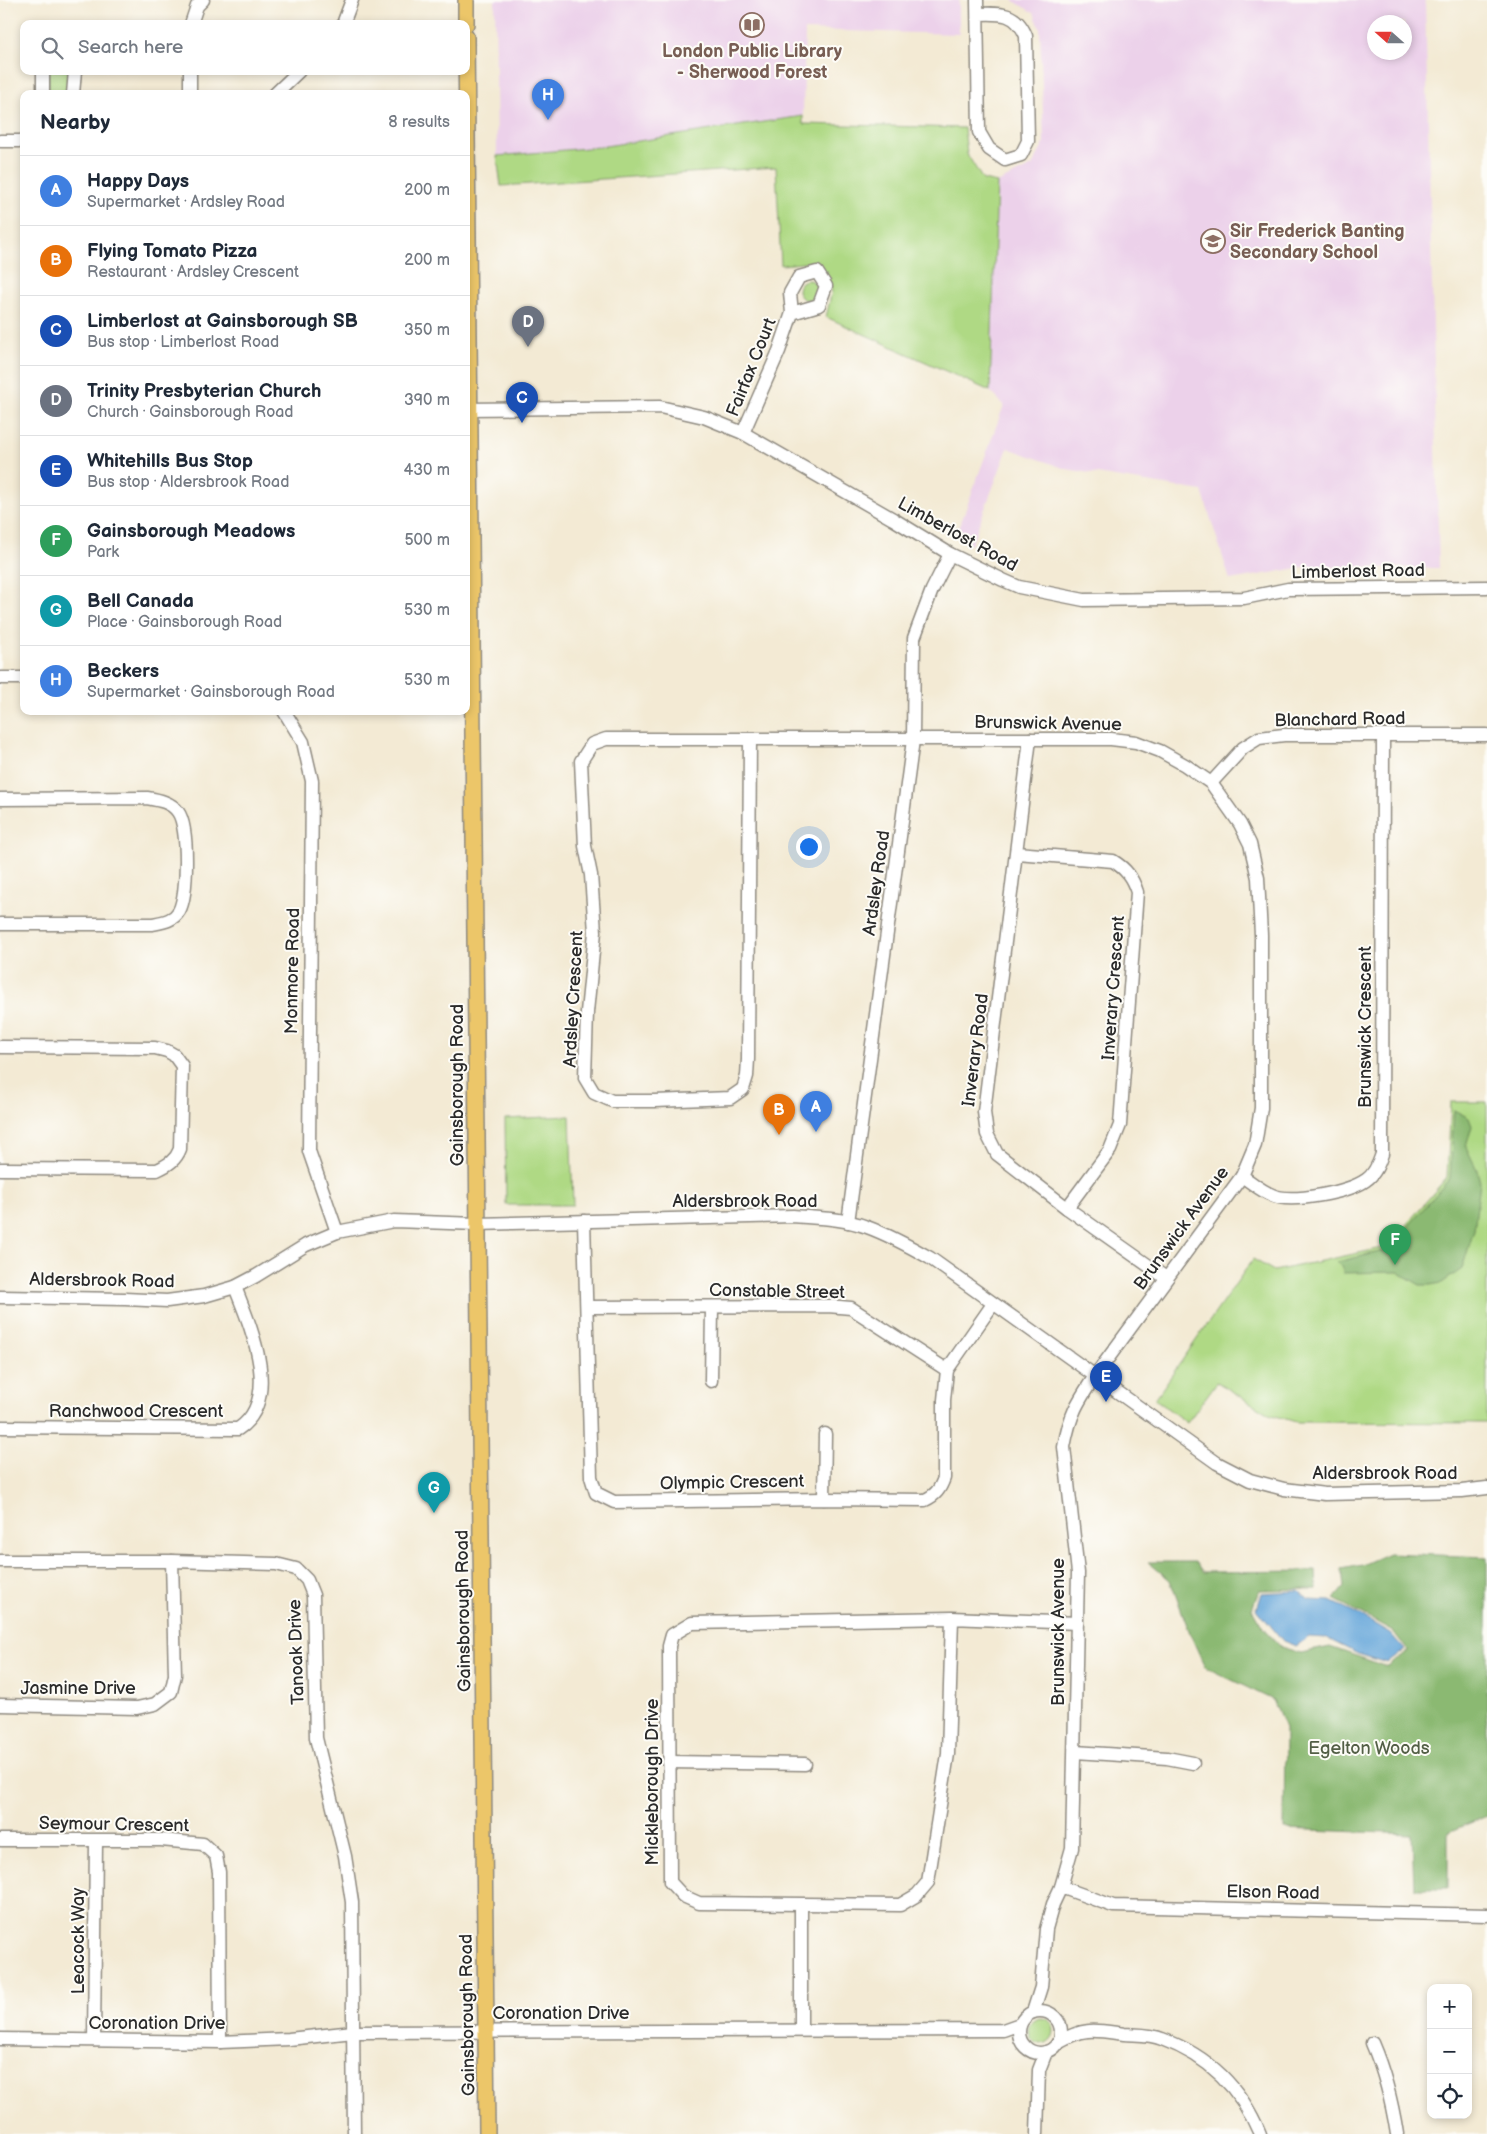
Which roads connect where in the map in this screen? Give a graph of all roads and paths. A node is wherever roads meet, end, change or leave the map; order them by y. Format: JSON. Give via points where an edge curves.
{"nodes":[{"id":1,"x":203,"y":0,"type":"edge"},
{"id":2,"x":352,"y":0,"type":"edge"},
{"id":3,"x":466,"y":0,"type":"edge"},
{"id":4,"x":977,"y":0,"type":"edge"},
{"id":5,"x":978,"y":14,"type":"junction"},
{"id":6,"x":192,"y":20,"type":"edge"},
{"id":7,"x":344,"y":20,"type":"edge"},
{"id":8,"x":466,"y":20,"type":"edge"},
{"id":9,"x":44,"y":75,"type":"edge"},
{"id":10,"x":75,"y":75,"type":"edge"},
{"id":11,"x":190,"y":75,"type":"edge"},
{"id":12,"x":295,"y":75,"type":"edge"},
{"id":13,"x":466,"y":75,"type":"edge"},
{"id":14,"x":43,"y":90,"type":"edge"},
{"id":15,"x":73,"y":90,"type":"edge"},
{"id":16,"x":190,"y":90,"type":"edge"},
{"id":17,"x":279,"y":90,"type":"edge"},
{"id":18,"x":466,"y":90,"type":"edge"},
{"id":19,"x":0,"y":141,"type":"edge"},
{"id":20,"x":20,"y":141,"type":"edge"},
{"id":21,"x":792,"y":313,"type":"dead end"},
{"id":22,"x":470,"y":409,"type":"edge"},
{"id":23,"x":743,"y":433,"type":"junction"},
{"id":24,"x":950,"y":554,"type":"junction"},
{"id":25,"x":1487,"y":587,"type":"edge"},
{"id":26,"x":470,"y":590,"type":"edge"},
{"id":27,"x":0,"y":678,"type":"edge"},
{"id":28,"x":20,"y":678,"type":"edge"},
{"id":29,"x":286,"y":715,"type":"edge"},
{"id":30,"x":1487,"y":735,"type":"edge"},
{"id":31,"x":1383,"y":736,"type":"junction"},
{"id":32,"x":750,"y":739,"type":"junction"},
{"id":33,"x":1030,"y":739,"type":"junction"},
{"id":34,"x":914,"y":740,"type":"junction"},
{"id":35,"x":1210,"y":783,"type":"junction"},
{"id":36,"x":0,"y":799,"type":"edge"},
{"id":37,"x":1017,"y":853,"type":"junction"},
{"id":38,"x":0,"y":924,"type":"edge"},
{"id":39,"x":0,"y":1047,"type":"edge"},
{"id":40,"x":0,"y":1169,"type":"edge"},
{"id":41,"x":1242,"y":1176,"type":"junction"},
{"id":42,"x":1067,"y":1208,"type":"junction"},
{"id":43,"x":584,"y":1221,"type":"junction"},
{"id":44,"x":848,"y":1222,"type":"junction"},
{"id":45,"x":477,"y":1224,"type":"junction"},
{"id":46,"x":337,"y":1232,"type":"junction"},
{"id":47,"x":1166,"y":1278,"type":"junction"},
{"id":48,"x":235,"y":1287,"type":"junction"},
{"id":49,"x":0,"y":1297,"type":"edge"},
{"id":50,"x":993,"y":1304,"type":"junction"},
{"id":51,"x":588,"y":1308,"type":"junction"},
{"id":52,"x":712,"y":1308,"type":"junction"},
{"id":53,"x":947,"y":1370,"type":"junction"},
{"id":54,"x":1095,"y":1376,"type":"junction"},
{"id":55,"x":711,"y":1381,"type":"dead end"},
{"id":56,"x":0,"y":1427,"type":"edge"},
{"id":57,"x":825,"y":1434,"type":"dead end"},
{"id":58,"x":1487,"y":1488,"type":"edge"},
{"id":59,"x":824,"y":1499,"type":"junction"},
{"id":60,"x":0,"y":1561,"type":"edge"},
{"id":61,"x":172,"y":1561,"type":"junction"},
{"id":62,"x":952,"y":1618,"type":"junction"},
{"id":63,"x":1077,"y":1623,"type":"junction"},
{"id":64,"x":0,"y":1705,"type":"edge"},
{"id":65,"x":1075,"y":1752,"type":"junction"},
{"id":66,"x":669,"y":1762,"type":"junction"},
{"id":67,"x":1193,"y":1763,"type":"dead end"},
{"id":68,"x":805,"y":1764,"type":"dead end"},
{"id":69,"x":0,"y":1840,"type":"edge"},
{"id":70,"x":96,"y":1842,"type":"junction"},
{"id":71,"x":1061,"y":1887,"type":"junction"},
{"id":72,"x":801,"y":1904,"type":"junction"},
{"id":73,"x":1487,"y":1915,"type":"edge"},
{"id":74,"x":1042,"y":1987,"type":"junction"},
{"id":75,"x":1033,"y":2012,"type":"junction"},
{"id":76,"x":1053,"y":2017,"type":"junction"},
{"id":77,"x":1020,"y":2024,"type":"junction"},
{"id":78,"x":801,"y":2030,"type":"junction"},
{"id":79,"x":1003,"y":2030,"type":"junction"},
{"id":80,"x":486,"y":2031,"type":"junction"},
{"id":81,"x":353,"y":2032,"type":"junction"},
{"id":82,"x":1077,"y":2032,"type":"junction"},
{"id":83,"x":0,"y":2039,"type":"edge"},
{"id":84,"x":94,"y":2040,"type":"junction"},
{"id":85,"x":1020,"y":2040,"type":"junction"},
{"id":86,"x":220,"y":2042,"type":"junction"},
{"id":87,"x":1058,"y":2042,"type":"junction"},
{"id":88,"x":1372,"y":2042,"type":"dead end"},
{"id":89,"x":1031,"y":2051,"type":"junction"},
{"id":90,"x":1046,"y":2052,"type":"junction"},
{"id":91,"x":1039,"y":2070,"type":"junction"},
{"id":92,"x":354,"y":2134,"type":"edge"},
{"id":93,"x":487,"y":2134,"type":"edge"},
{"id":94,"x":1038,"y":2134,"type":"edge"},
{"id":95,"x":1260,"y":2134,"type":"edge"},
{"id":96,"x":1397,"y":2134,"type":"edge"}],
"edges":[{"from":1,"to":6,"type":"street"},
{"from":2,"to":7,"type":"street"},
{"from":3,"to":8,"type":"main road"},
{"from":4,"to":5,"type":"street"},
{"from":5,"to":5,"type":"street","via":[[979,132],[988,150],[1005,160],[1021,155],[1028,141],[1026,36],[1021,24],[1008,16]]},
{"from":9,"to":14,"type":"street"},
{"from":10,"to":15,"type":"street"},
{"from":11,"to":16,"type":"street"},
{"from":12,"to":17,"type":"street"},
{"from":13,"to":18,"type":"main road","name":"Gainsborough Road"},
{"from":19,"to":20,"type":"street"},
{"from":21,"to":23,"type":"street","name":"Fairfax Court"},
{"from":22,"to":23,"type":"street","name":"Limberlost Road","via":[[660,407],[704,417]]},
{"from":23,"to":24,"type":"street","name":"Limberlost Road"},
{"from":24,"to":25,"type":"street","name":"Limberlost Road","via":[[1019,587],[1084,600],[1244,598],[1288,589]]},
{"from":24,"to":34,"type":"street","name":"Ardsley Road","via":[[914,638]]},
{"from":26,"to":45,"type":"main road","name":"Gainsborough Road"},
{"from":27,"to":28,"type":"street"},
{"from":29,"to":46,"type":"street","name":"Monmore Road","via":[[302,742],[312,781],[309,1151]]},
{"from":30,"to":31,"type":"street","name":"Blanchard Road"},
{"from":31,"to":35,"type":"street","name":"Blanchard Road","via":[[1284,735],[1259,738],[1243,748]]},
{"from":31,"to":41,"type":"street","name":"Brunswick Crescent","via":[[1382,1154],[1377,1167],[1366,1180],[1320,1196],[1286,1199],[1271,1195]]},
{"from":32,"to":32,"type":"street","name":"Ardsley Crescent","via":[[748,1060],[743,1089],[730,1098],[710,1100],[612,1101],[594,1094],[585,1078],[587,1012],[595,932],[591,875],[584,846],[581,761],[592,744],[606,739]]},
{"from":32,"to":34,"type":"street","name":"Ardsley Crescent"},
{"from":33,"to":34,"type":"street","name":"Brunswick Avenue"},
{"from":33,"to":35,"type":"street","name":"Brunswick Avenue","via":[[1136,742],[1160,751]]},
{"from":33,"to":37,"type":"street","name":"Inverary Road"},
{"from":34,"to":44,"type":"street","name":"Ardsley Road"},
{"from":35,"to":41,"type":"street","name":"Brunswick Avenue","via":[[1240,824],[1250,844],[1258,878],[1261,1108],[1255,1145]]},
{"from":36,"to":38,"type":"street","via":[[147,798],[165,801],[178,812],[184,828],[186,876],[178,912],[168,921],[152,924]]},
{"from":37,"to":42,"type":"street","name":"Inverary Road","via":[[984,1112],[986,1127],[996,1154]]},
{"from":37,"to":42,"type":"street","name":"Inverary Crescent","via":[[1113,861],[1132,878],[1137,892],[1120,1125],[1110,1150]]},
{"from":39,"to":40,"type":"street","via":[[155,1048],[174,1055],[182,1066],[180,1149],[169,1165],[157,1170]]},
{"from":41,"to":47,"type":"street","name":"Brunswick Avenue"},
{"from":42,"to":47,"type":"street","name":"Inverary Road"},
{"from":43,"to":44,"type":"street","name":"Aldersbrook Road","via":[[793,1216]]},
{"from":43,"to":45,"type":"street","name":"Aldersbrook Road"},
{"from":43,"to":51,"type":"street","name":"Olympic Crescent"},
{"from":44,"to":50,"type":"street","name":"Aldersbrook Road","via":[[895,1238],[930,1258]]},
{"from":45,"to":46,"type":"street","name":"Aldersbrook Road","via":[[394,1221]]},
{"from":45,"to":80,"type":"main road","name":"Gainsborough Road"},
{"from":46,"to":48,"type":"street","name":"Aldersbrook Road","via":[[306,1245]]},
{"from":47,"to":54,"type":"street","name":"Brunswick Avenue"},
{"from":48,"to":49,"type":"street","name":"Aldersbrook Road","via":[[167,1302],[125,1298]]},
{"from":48,"to":56,"type":"street","name":"Ranchwood Crescent","via":[[259,1352],[261,1382],[252,1418],[238,1429]]},
{"from":50,"to":53,"type":"street","name":"Olympic Crescent"},
{"from":50,"to":54,"type":"street","name":"Aldersbrook Road"},
{"from":51,"to":52,"type":"street","name":"Constable Street"},
{"from":51,"to":59,"type":"street","name":"Olympic Crescent","via":[[591,1477],[596,1493],[614,1502]]},
{"from":52,"to":53,"type":"street","name":"Constable Street","via":[[851,1308]]},
{"from":52,"to":55,"type":"street"},
{"from":53,"to":59,"type":"street","name":"Olympic Crescent","via":[[944,1478],[933,1497],[924,1500]]},
{"from":54,"to":58,"type":"street","name":"Aldersbrook Road","via":[[1217,1462],[1250,1480],[1284,1489],[1325,1494]]},
{"from":54,"to":63,"type":"street","name":"Brunswick Avenue","via":[[1073,1410],[1064,1447],[1078,1573]]},
{"from":57,"to":59,"type":"street"},
{"from":60,"to":61,"type":"street","name":"Tanoak Drive"},
{"from":61,"to":64,"type":"street","name":"Jasmine Drive","via":[[176,1675],[171,1692],[155,1704],[137,1708]]},
{"from":61,"to":81,"type":"street","name":"Tanoak Drive","via":[[276,1564],[296,1569],[308,1580],[313,1595],[316,1738],[345,1856],[352,1902]]},
{"from":62,"to":63,"type":"street","name":"Mickleborough Drive"},
{"from":62,"to":66,"type":"street","name":"Mickleborough Drive","via":[[692,1623],[672,1635],[669,1646]]},
{"from":62,"to":72,"type":"street","name":"Mickleborough Drive","via":[[948,1754],[928,1882],[918,1895],[900,1905]]},
{"from":63,"to":65,"type":"street","name":"Brunswick Avenue"},
{"from":65,"to":67,"type":"street","via":[[1167,1758]]},
{"from":65,"to":71,"type":"street","name":"Brunswick Avenue","via":[[1072,1848]]},
{"from":66,"to":68,"type":"street"},
{"from":66,"to":72,"type":"street","name":"Mickleborough Drive","via":[[670,1882],[683,1896],[699,1903]]},
{"from":69,"to":70,"type":"street","name":"Seymour Crescent"},
{"from":70,"to":84,"type":"street","name":"Leacock Way"},
{"from":70,"to":86,"type":"street","name":"Seymour Crescent","via":[[178,1840],[203,1844],[216,1856],[219,1872]]},
{"from":71,"to":73,"type":"street","name":"Elson Road","via":[[1114,1906]]},
{"from":71,"to":74,"type":"street","name":"Brunswick Avenue","via":[[1046,1929]]},
{"from":72,"to":78,"type":"street"},
{"from":74,"to":75,"type":"street","name":"Brunswick Avenue"},
{"from":74,"to":76,"type":"street","name":"Brunswick Avenue"},
{"from":75,"to":76,"type":"street","via":[[1044,2011]]},
{"from":75,"to":77,"type":"street"},
{"from":76,"to":82,"type":"street"},
{"from":76,"to":87,"type":"street","via":[[1061,2032]]},
{"from":77,"to":79,"type":"street","name":"Coronation Drive"},
{"from":77,"to":85,"type":"street"},
{"from":78,"to":79,"type":"street","name":"Coronation Drive"},
{"from":78,"to":80,"type":"street","name":"Coronation Drive"},
{"from":79,"to":85,"type":"street"},
{"from":80,"to":81,"type":"street","name":"Coronation Drive"},
{"from":80,"to":93,"type":"main road","name":"Gainsborough Road"},
{"from":81,"to":86,"type":"street","name":"Coronation Drive"},
{"from":81,"to":92,"type":"street","name":"Tanoak Drive"},
{"from":82,"to":87,"type":"street"},
{"from":82,"to":95,"type":"street","via":[[1097,2030],[1160,2038],[1196,2055],[1234,2088]]},
{"from":83,"to":84,"type":"street","name":"Coronation Drive"},
{"from":84,"to":86,"type":"street","name":"Coronation Drive"},
{"from":85,"to":89,"type":"street"},
{"from":87,"to":90,"type":"street"},
{"from":88,"to":96,"type":"street","via":[[1391,2096]]},
{"from":89,"to":90,"type":"street"},
{"from":89,"to":91,"type":"street"},
{"from":90,"to":91,"type":"street"},
{"from":91,"to":94,"type":"street"}]}
